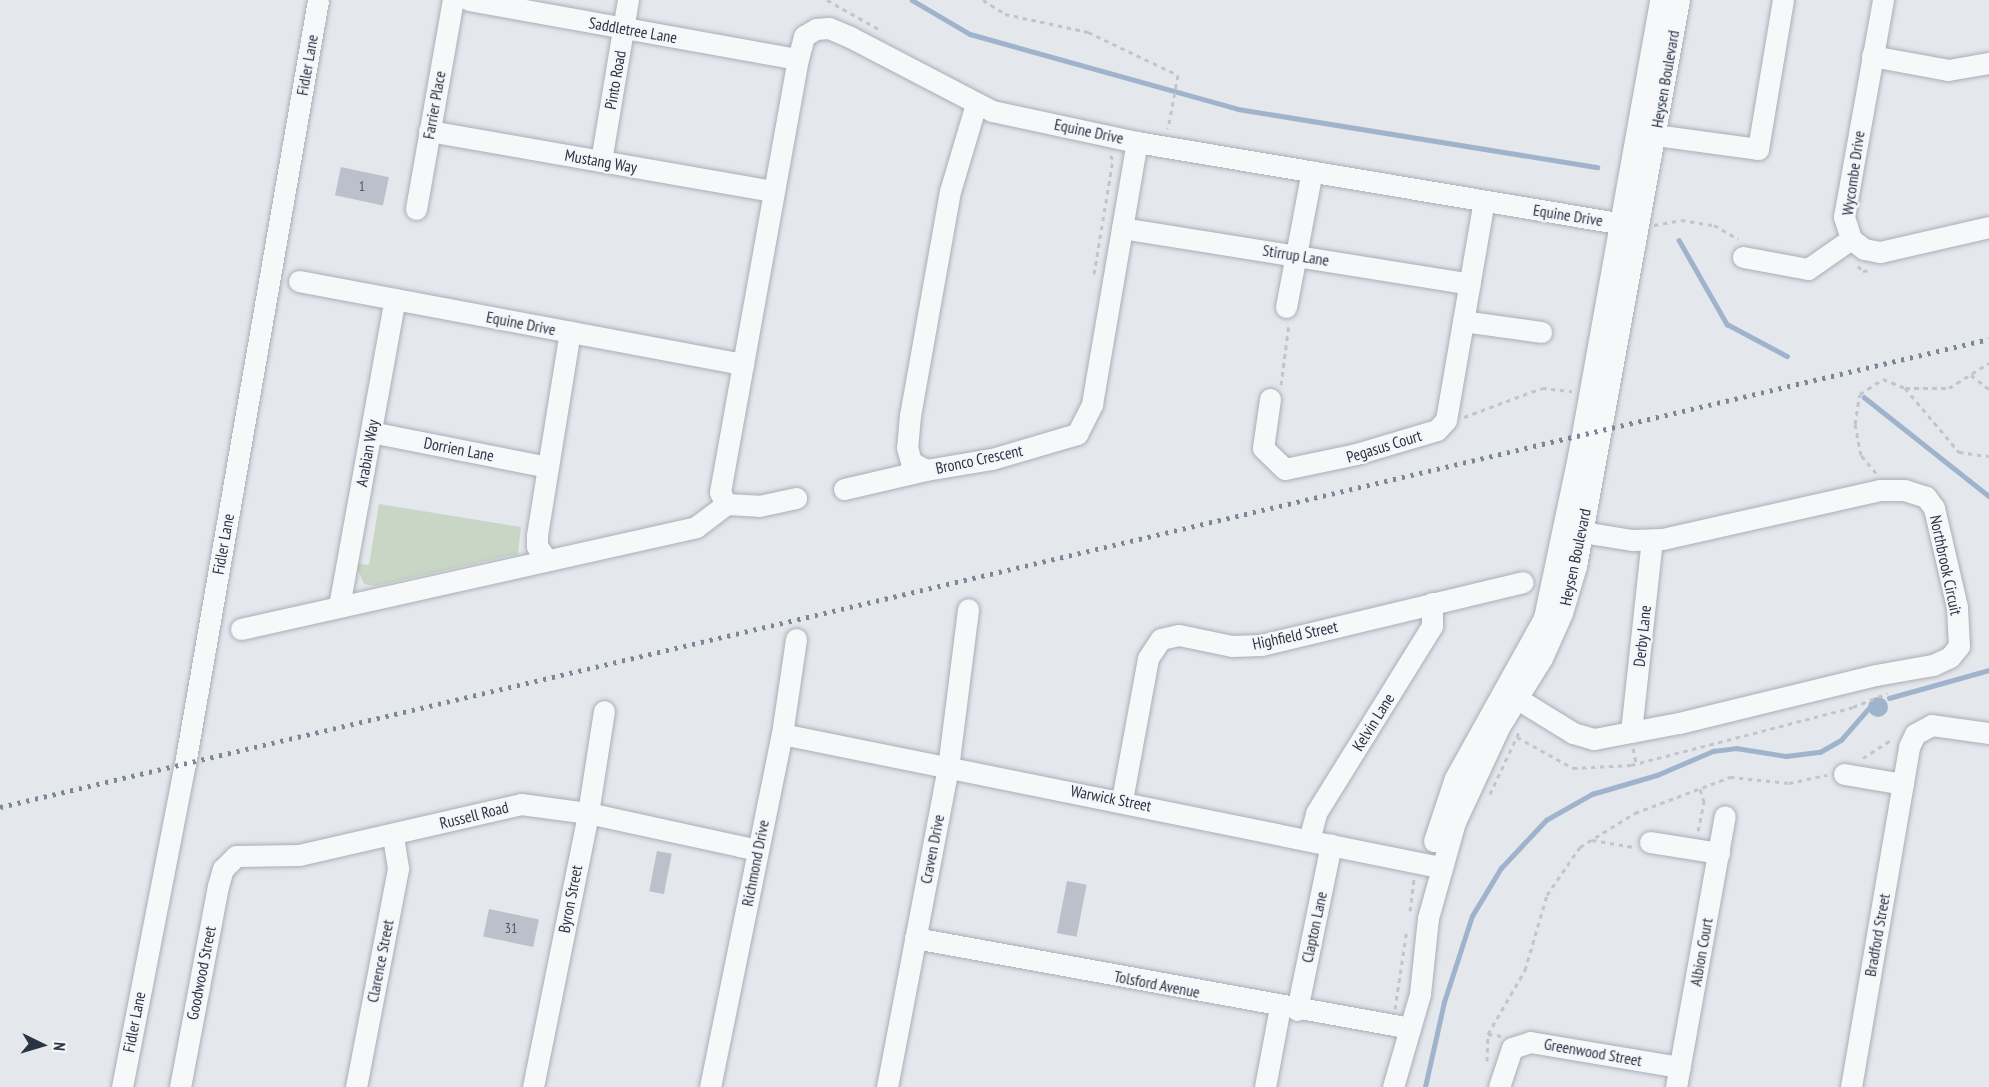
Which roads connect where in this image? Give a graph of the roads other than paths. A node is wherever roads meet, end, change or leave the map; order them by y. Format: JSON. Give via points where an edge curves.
{"nodes":[{"id":1,"x":318,"y":0,"type":"edge"},
{"id":2,"x":453,"y":0,"type":"edge"},
{"id":3,"x":469,"y":0,"type":"edge"},
{"id":4,"x":627,"y":0,"type":"edge"},
{"id":5,"x":1660,"y":0,"type":"edge"},
{"id":6,"x":1679,"y":0,"type":"edge"},
{"id":7,"x":1783,"y":0,"type":"edge"},
{"id":8,"x":1883,"y":0,"type":"edge"},
{"id":9,"x":624,"y":29,"type":"junction"},
{"id":10,"x":1872,"y":56,"type":"junction"},
{"id":11,"x":798,"y":59,"type":"junction"},
{"id":12,"x":1989,"y":63,"type":"edge"},
{"id":13,"x":976,"y":104,"type":"junction"},
{"id":14,"x":429,"y":131,"type":"junction"},
{"id":15,"x":1646,"y":133,"type":"junction"},
{"id":16,"x":1137,"y":142,"type":"junction"},
{"id":17,"x":602,"y":161,"type":"junction"},
{"id":18,"x":1312,"y":171,"type":"junction"},
{"id":19,"x":773,"y":191,"type":"junction"},
{"id":20,"x":1485,"y":201,"type":"junction"},
{"id":21,"x":416,"y":209,"type":"dead end"},
{"id":22,"x":1636,"y":225,"type":"junction"},
{"id":23,"x":1989,"y":227,"type":"edge"},
{"id":24,"x":1122,"y":228,"type":"junction"},
{"id":25,"x":1851,"y":239,"type":"junction"},
{"id":26,"x":1743,"y":250,"type":"road end"},
{"id":27,"x":1296,"y":255,"type":"junction"},
{"id":28,"x":299,"y":281,"type":"dead end"},
{"id":29,"x":1470,"y":285,"type":"junction"},
{"id":30,"x":395,"y":299,"type":"junction"},
{"id":31,"x":1286,"y":306,"type":"road end"},
{"id":32,"x":1463,"y":321,"type":"junction"},
{"id":33,"x":570,"y":332,"type":"junction"},
{"id":34,"x":1541,"y":332,"type":"dead end"},
{"id":35,"x":743,"y":364,"type":"junction"},
{"id":36,"x":1270,"y":399,"type":"road end"},
{"id":37,"x":371,"y":432,"type":"junction"},
{"id":38,"x":548,"y":467,"type":"junction"},
{"id":39,"x":926,"y":470,"type":"junction"},
{"id":40,"x":844,"y":489,"type":"dead end"},
{"id":41,"x":796,"y":498,"type":"dead end"},
{"id":42,"x":726,"y":504,"type":"junction"},
{"id":43,"x":1582,"y":532,"type":"junction"},
{"id":44,"x":1652,"y":540,"type":"junction"},
{"id":45,"x":546,"y":559,"type":"junction"},
{"id":46,"x":1523,"y":582,"type":"dead end"},
{"id":47,"x":1432,"y":603,"type":"junction"},
{"id":48,"x":339,"y":606,"type":"junction"},
{"id":49,"x":968,"y":609,"type":"dead end"},
{"id":50,"x":241,"y":629,"type":"dead end"},
{"id":51,"x":796,"y":639,"type":"dead end"},
{"id":52,"x":1516,"y":699,"type":"junction"},
{"id":53,"x":603,"y":711,"type":"dead end"},
{"id":54,"x":1631,"y":732,"type":"junction"},
{"id":55,"x":1989,"y":733,"type":"edge"},
{"id":56,"x":782,"y":734,"type":"junction"},
{"id":57,"x":948,"y":768,"type":"junction"},
{"id":58,"x":1844,"y":774,"type":"road end"},
{"id":59,"x":1903,"y":784,"type":"junction"},
{"id":60,"x":1122,"y":800,"type":"junction"},
{"id":61,"x":588,"y":813,"type":"junction"},
{"id":62,"x":1725,"y":816,"type":"dead end"},
{"id":63,"x":393,"y":836,"type":"junction"},
{"id":64,"x":1309,"y":840,"type":"junction"},
{"id":65,"x":1650,"y":842,"type":"road end"},
{"id":66,"x":1331,"y":844,"type":"junction"},
{"id":67,"x":757,"y":850,"type":"junction"},
{"id":68,"x":1719,"y":854,"type":"junction"},
{"id":69,"x":228,"y":861,"type":"joint"},
{"id":70,"x":1433,"y":865,"type":"junction"},
{"id":71,"x":915,"y":938,"type":"junction"},
{"id":72,"x":1288,"y":1008,"type":"junction"},
{"id":73,"x":1399,"y":1026,"type":"junction"},
{"id":74,"x":1678,"y":1077,"type":"edge"},
{"id":75,"x":122,"y":1087,"type":"edge"},
{"id":76,"x":180,"y":1087,"type":"edge"},
{"id":77,"x":356,"y":1087,"type":"edge"},
{"id":78,"x":533,"y":1087,"type":"edge"},
{"id":79,"x":710,"y":1087,"type":"edge"},
{"id":80,"x":887,"y":1087,"type":"edge"},
{"id":81,"x":1265,"y":1087,"type":"edge"},
{"id":82,"x":1379,"y":1087,"type":"edge"},
{"id":83,"x":1394,"y":1087,"type":"edge"},
{"id":84,"x":1499,"y":1087,"type":"edge"},
{"id":85,"x":1851,"y":1087,"type":"edge"}],
"edges":[{"from":1,"to":75,"type":"street","name":"Fidler Lane","via":[[185,764]]},
{"from":2,"to":14,"type":"street","name":"Farrier Place"},
{"from":3,"to":9,"type":"street","name":"Saddletree Lane"},
{"from":4,"to":9,"type":"street","name":"Pinto Road"},
{"from":5,"to":15,"type":"street","name":"Heysen Boulevard"},
{"from":6,"to":15,"type":"street","name":"Heysen Boulevard"},
{"from":7,"to":15,"type":"street","via":[[1758,149]]},
{"from":8,"to":10,"type":"street","name":"Wycombe Drive"},
{"from":9,"to":11,"type":"street","name":"Saddletree Lane"},
{"from":9,"to":17,"type":"street","name":"Pinto Road"},
{"from":10,"to":12,"type":"street","via":[[1948,70]]},
{"from":10,"to":25,"type":"street","name":"Wycombe Drive","via":[[1844,216]]},
{"from":11,"to":13,"type":"street","name":"Equine Drive","via":[[804,36],[828,28]]},
{"from":11,"to":19,"type":"street","name":"Equine Drive"},
{"from":13,"to":16,"type":"street","name":"Equine Drive","via":[[992,111]]},
{"from":13,"to":39,"type":"street","name":"Bronco Crescent","via":[[950,191],[910,415],[910,462]]},
{"from":14,"to":17,"type":"street","name":"Mustang Way"},
{"from":14,"to":21,"type":"street","name":"Farrier Place"},
{"from":15,"to":22,"type":"street","name":"Heysen Boulevard"},
{"from":16,"to":18,"type":"street","name":"Equine Drive"},
{"from":16,"to":24,"type":"street","name":"Bronco Crescent"},
{"from":17,"to":19,"type":"street","name":"Mustang Way"},
{"from":18,"to":20,"type":"street","name":"Equine Drive"},
{"from":18,"to":27,"type":"street"},
{"from":19,"to":35,"type":"street","name":"Equine Drive"},
{"from":20,"to":22,"type":"street","name":"Equine Drive"},
{"from":20,"to":29,"type":"street"},
{"from":22,"to":43,"type":"street","name":"Heysen Boulevard"},
{"from":22,"to":52,"type":"street","name":"Heysen Boulevard","via":[[1559,560]]},
{"from":23,"to":25,"type":"street","name":"Wycombe Drive","via":[[1880,252],[1864,249]]},
{"from":24,"to":27,"type":"street","name":"Stirrup Lane"},
{"from":24,"to":39,"type":"street","name":"Bronco Crescent","via":[[1092,404],[1077,434],[993,459]]},
{"from":25,"to":26,"type":"street","via":[[1808,269]]},
{"from":27,"to":29,"type":"street","name":"Stirrup Lane"},
{"from":27,"to":31,"type":"street"},
{"from":28,"to":30,"type":"street","name":"Equine Drive"},
{"from":29,"to":32,"type":"street"},
{"from":30,"to":33,"type":"street","name":"Equine Drive"},
{"from":30,"to":37,"type":"street","name":"Arabian Way"},
{"from":32,"to":34,"type":"street"},
{"from":32,"to":36,"type":"street","name":"Pegasus Court","via":[[1446,420],[1437,430],[1356,454],[1285,469],[1263,448]]},
{"from":33,"to":35,"type":"street","name":"Equine Drive"},
{"from":33,"to":38,"type":"street"},
{"from":35,"to":42,"type":"street","name":"Equine Drive","via":[[720,492]]},
{"from":37,"to":38,"type":"street","name":"Dorrien Lane"},
{"from":37,"to":48,"type":"street","name":"Arabian Way"},
{"from":38,"to":45,"type":"street","via":[[537,535],[537,546]]},
{"from":39,"to":40,"type":"street"},
{"from":41,"to":42,"type":"street","via":[[759,506]]},
{"from":42,"to":45,"type":"street","via":[[696,527]]},
{"from":43,"to":44,"type":"street","name":"Northbrook Circuit"},
{"from":43,"to":52,"type":"street","name":"Heysen Boulevard","via":[[1562,614],[1542,658]]},
{"from":44,"to":54,"type":"street","name":"Derby Lane"},
{"from":44,"to":54,"type":"street","name":"Northbrook Circuit","via":[[1880,490],[1905,490],[1926,497],[1934,508],[1958,607],[1959,646],[1950,657],[1934,665]]},
{"from":45,"to":48,"type":"street"},
{"from":46,"to":47,"type":"street","name":"Highfield Street"},
{"from":47,"to":60,"type":"street","name":"Highfield Street","via":[[1262,645],[1232,646],[1179,635],[1161,639],[1148,658]]},
{"from":47,"to":64,"type":"street","name":"Kelvin Lane","via":[[1432,626],[1316,813]]},
{"from":48,"to":50,"type":"street"},
{"from":49,"to":57,"type":"street","name":"Craven Drive"},
{"from":51,"to":56,"type":"street","name":"Richmond Drive"},
{"from":52,"to":54,"type":"street","name":"Northbrook Circuit","via":[[1573,733],[1594,739]]},
{"from":52,"to":70,"type":"street","name":"Heysen Boulevard"},
{"from":53,"to":61,"type":"street","name":"Byron Street"},
{"from":55,"to":59,"type":"street","name":"Bradford Street","via":[[1938,724],[1923,727],[1909,747]]},
{"from":56,"to":57,"type":"street","name":"Warwick Street"},
{"from":56,"to":67,"type":"street","name":"Richmond Drive"},
{"from":57,"to":60,"type":"street","name":"Warwick Street"},
{"from":57,"to":71,"type":"street","name":"Craven Drive"},
{"from":58,"to":59,"type":"street"},
{"from":59,"to":85,"type":"street","name":"Bradford Street"},
{"from":60,"to":64,"type":"street","name":"Warwick Street"},
{"from":61,"to":63,"type":"street","name":"Russell Road","via":[[521,804]]},
{"from":61,"to":67,"type":"street","name":"Russell Road"},
{"from":61,"to":78,"type":"street","name":"Byron Street"},
{"from":62,"to":68,"type":"street","name":"Albion Court"},
{"from":63,"to":69,"type":"street","name":"Russell Road","via":[[299,855],[252,854]]},
{"from":63,"to":77,"type":"street","name":"Clarence Street","via":[[398,868]]},
{"from":64,"to":66,"type":"street","name":"Warwick Street"},
{"from":65,"to":68,"type":"street"},
{"from":66,"to":70,"type":"street","name":"Warwick Street"},
{"from":66,"to":72,"type":"street","name":"Clapton Lane"},
{"from":67,"to":79,"type":"street","name":"Richmond Drive"},
{"from":68,"to":74,"type":"street","name":"Albion Court"},
{"from":69,"to":76,"type":"street","name":"Goodwood Street","via":[[218,886]]},
{"from":70,"to":73,"type":"street","name":"Heysen Boulevard"},
{"from":70,"to":83,"type":"street","name":"Heysen Boulevard","via":[[1420,993]]},
{"from":71,"to":72,"type":"street","name":"Tolsford Avenue"},
{"from":71,"to":80,"type":"street","name":"Craven Drive"},
{"from":72,"to":73,"type":"street","name":"Tolsford Avenue"},
{"from":72,"to":81,"type":"street","name":"Clapton Lane"},
{"from":73,"to":82,"type":"street","name":"Heysen Boulevard"},
{"from":74,"to":84,"type":"street","name":"Greenwood Street","via":[[1530,1042],[1512,1048]]}]}
